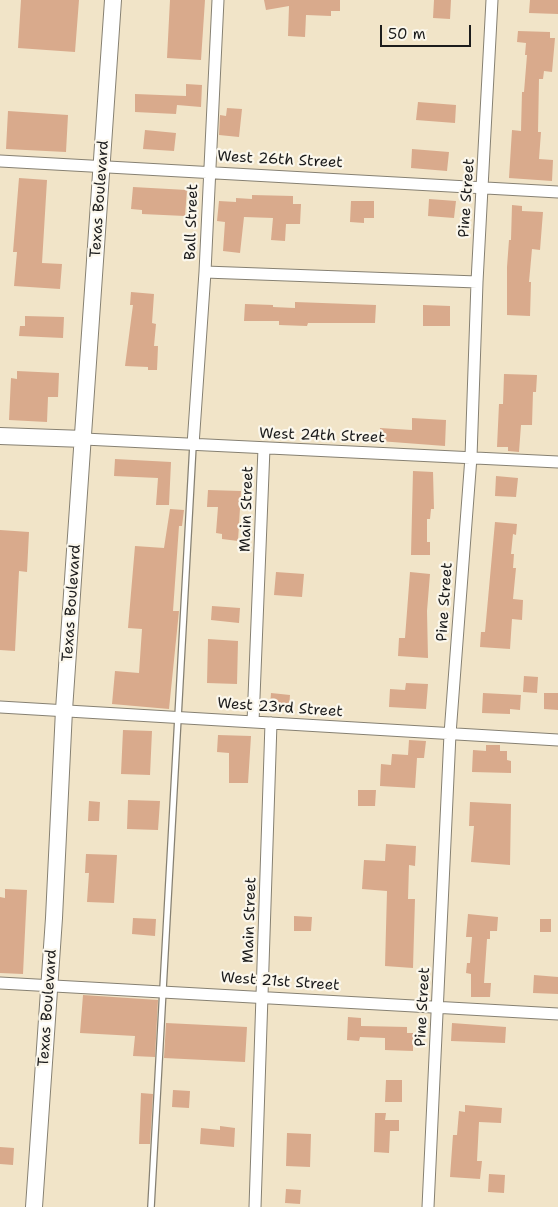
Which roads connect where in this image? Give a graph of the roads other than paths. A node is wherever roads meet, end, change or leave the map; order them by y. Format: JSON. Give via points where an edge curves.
{"nodes":[{"id":1,"x":113,"y":0,"type":"edge"},
{"id":2,"x":218,"y":0,"type":"edge"},
{"id":3,"x":492,"y":0,"type":"edge"},
{"id":4,"x":0,"y":161,"type":"edge"},
{"id":5,"x":102,"y":165,"type":"junction"},
{"id":6,"x":208,"y":171,"type":"junction"},
{"id":7,"x":484,"y":187,"type":"junction"},
{"id":8,"x":558,"y":192,"type":"edge"},
{"id":9,"x":205,"y":272,"type":"junction"},
{"id":10,"x":477,"y":282,"type":"junction"},
{"id":11,"x":0,"y":436,"type":"edge"},
{"id":12,"x":84,"y":439,"type":"junction"},
{"id":13,"x":193,"y":445,"type":"junction"},
{"id":14,"x":264,"y":448,"type":"junction"},
{"id":15,"x":471,"y":457,"type":"junction"},
{"id":16,"x":558,"y":462,"type":"edge"},
{"id":17,"x":0,"y":707,"type":"edge"},
{"id":18,"x":64,"y":710,"type":"junction"},
{"id":19,"x":178,"y":717,"type":"junction"},
{"id":20,"x":253,"y":722,"type":"junction"},
{"id":21,"x":271,"y":723,"type":"junction"},
{"id":22,"x":450,"y":734,"type":"junction"},
{"id":23,"x":558,"y":740,"type":"edge"},
{"id":24,"x":0,"y":983,"type":"edge"},
{"id":25,"x":50,"y":984,"type":"junction"},
{"id":26,"x":163,"y":991,"type":"junction"},
{"id":27,"x":262,"y":996,"type":"junction"},
{"id":28,"x":438,"y":1007,"type":"junction"},
{"id":29,"x":558,"y":1014,"type":"edge"},
{"id":30,"x":34,"y":1207,"type":"edge"},
{"id":31,"x":151,"y":1207,"type":"edge"},
{"id":32,"x":255,"y":1207,"type":"edge"},
{"id":33,"x":428,"y":1207,"type":"edge"}],
"edges":[{"from":1,"to":5,"type":"main road","name":"Texas Boulevard"},
{"from":2,"to":6,"type":"street","name":"Ball Street"},
{"from":3,"to":7,"type":"street","name":"Pine Street"},
{"from":4,"to":5,"type":"street","name":"West 26th Street"},
{"from":5,"to":6,"type":"street","name":"West 26th Street"},
{"from":5,"to":12,"type":"main road","name":"Texas Boulevard"},
{"from":6,"to":7,"type":"street","name":"West 26th Street"},
{"from":6,"to":9,"type":"street","name":"Ball Street"},
{"from":7,"to":8,"type":"street","name":"West 26th Street"},
{"from":7,"to":10,"type":"street","name":"Pine Street"},
{"from":9,"to":10,"type":"street"},
{"from":9,"to":13,"type":"street","name":"Ball Street"},
{"from":10,"to":15,"type":"street","name":"Pine Street"},
{"from":11,"to":12,"type":"main road"},
{"from":12,"to":13,"type":"street","name":"West 24th Street"},
{"from":12,"to":18,"type":"main road","name":"Texas Boulevard"},
{"from":13,"to":14,"type":"street","name":"West 24th Street"},
{"from":13,"to":19,"type":"lane"},
{"from":14,"to":15,"type":"street","name":"West 24th Street"},
{"from":14,"to":20,"type":"street","name":"Main Street"},
{"from":15,"to":16,"type":"street","name":"West 24th Street"},
{"from":15,"to":22,"type":"street","name":"Pine Street"},
{"from":17,"to":18,"type":"street","name":"West 23rd Street"},
{"from":18,"to":19,"type":"street","name":"West 23rd Street"},
{"from":18,"to":25,"type":"main road","name":"Texas Boulevard"},
{"from":19,"to":20,"type":"street","name":"West 23rd Street"},
{"from":19,"to":26,"type":"lane"},
{"from":20,"to":21,"type":"street","name":"West 23rd Street"},
{"from":21,"to":22,"type":"street","name":"West 23rd Street"},
{"from":21,"to":27,"type":"street","name":"Main Street"},
{"from":22,"to":23,"type":"street","name":"West 23rd Street"},
{"from":22,"to":28,"type":"street","name":"Pine Street"},
{"from":24,"to":25,"type":"street","name":"West 21st Street"},
{"from":25,"to":26,"type":"street","name":"West 21st Street"},
{"from":25,"to":30,"type":"main road","name":"Texas Boulevard"},
{"from":26,"to":27,"type":"street","name":"West 21st Street"},
{"from":26,"to":31,"type":"lane"},
{"from":27,"to":28,"type":"street","name":"West 21st Street"},
{"from":27,"to":32,"type":"street","name":"Main Street"},
{"from":28,"to":29,"type":"street","name":"West 21st Street"},
{"from":28,"to":33,"type":"street","name":"Pine Street"}]}
